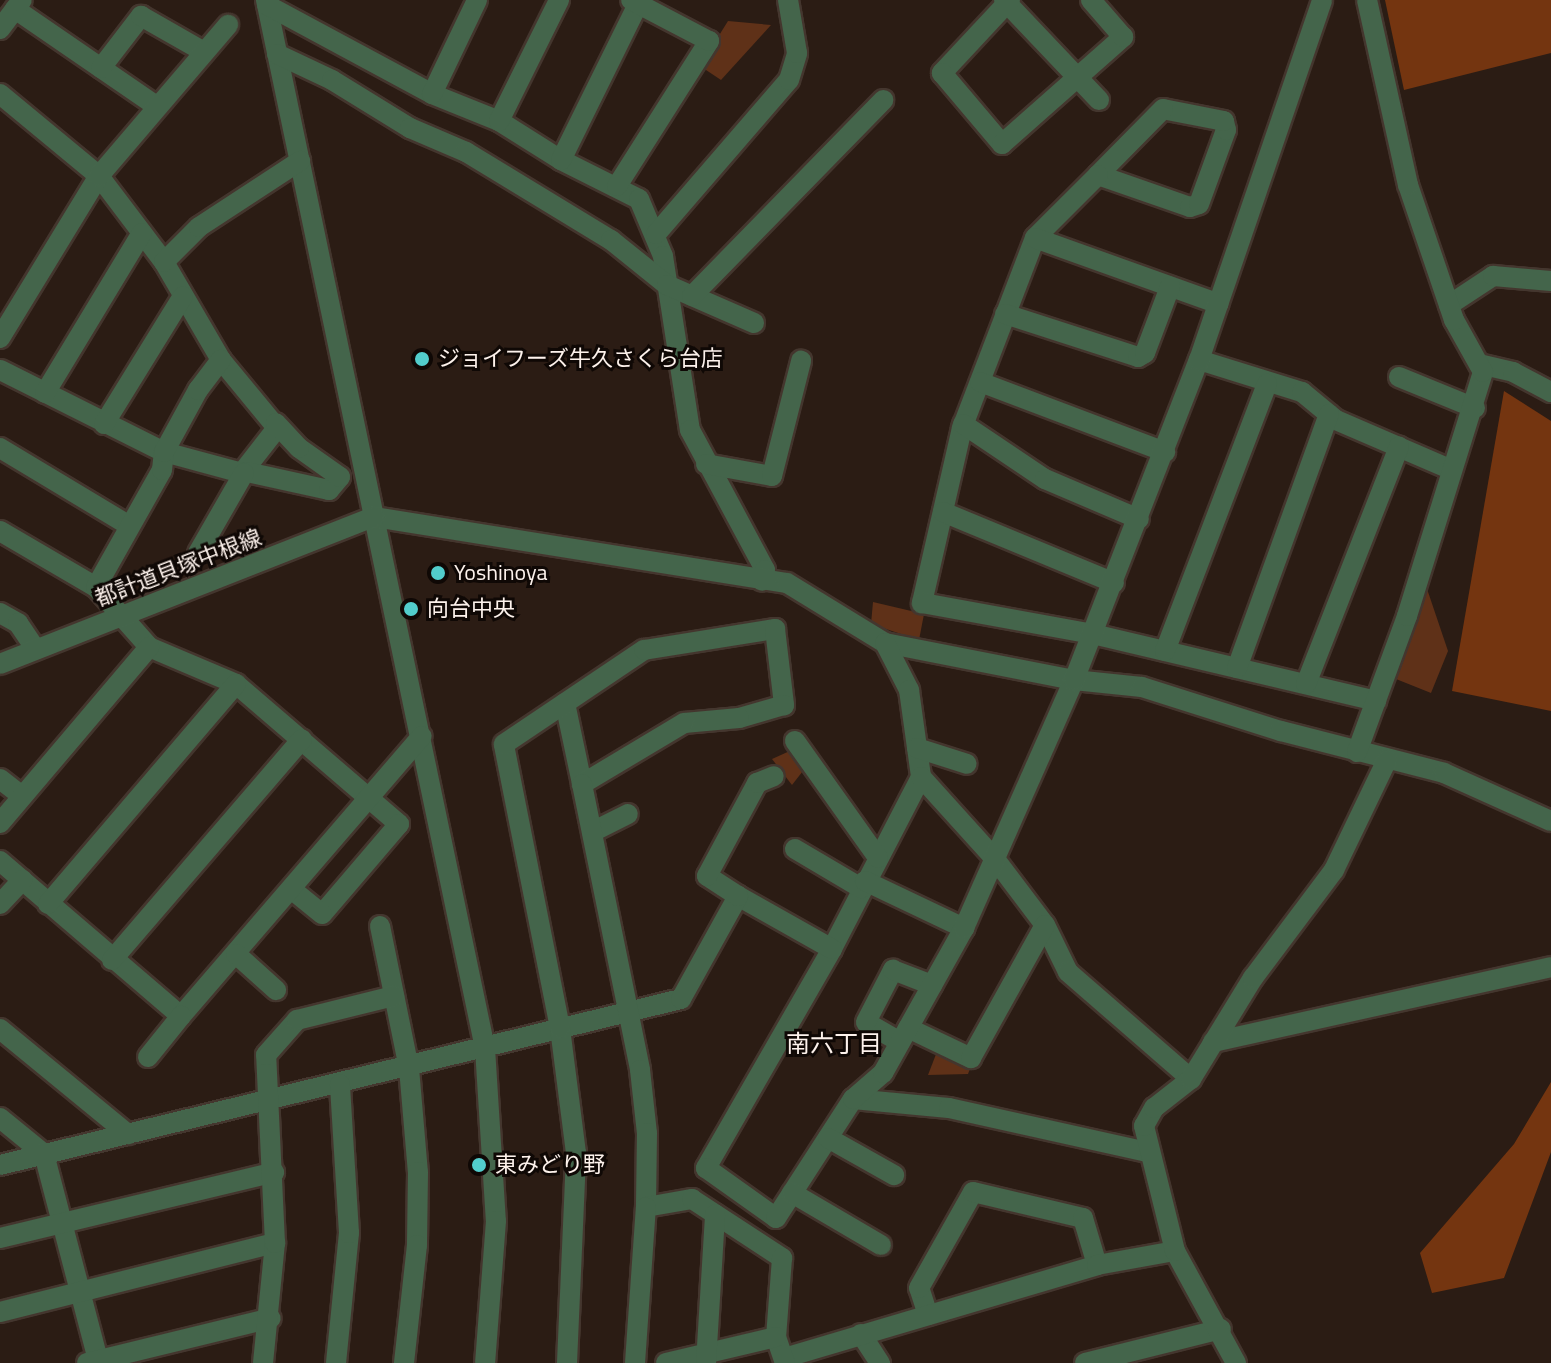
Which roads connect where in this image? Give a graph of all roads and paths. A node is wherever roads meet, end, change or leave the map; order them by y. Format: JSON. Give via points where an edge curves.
{"nodes":[{"id":1,"x":477,"y":0,"type":"edge"},
{"id":2,"x":559,"y":0,"type":"edge"},
{"id":3,"x":788,"y":0,"type":"edge"},
{"id":4,"x":1091,"y":0,"type":"edge"},
{"id":5,"x":1322,"y":0,"type":"edge"},
{"id":6,"x":1367,"y":0,"type":"edge"},
{"id":7,"x":1007,"y":1,"type":"edge"},
{"id":8,"x":267,"y":2,"type":"edge"},
{"id":9,"x":637,"y":2,"type":"edge"},
{"id":10,"x":18,"y":4,"type":"edge"},
{"id":11,"x":228,"y":25,"type":"dead end"},
{"id":12,"x":0,"y":29,"type":"edge"},
{"id":13,"x":204,"y":52,"type":"junction"},
{"id":14,"x":277,"y":54,"type":"junction"},
{"id":15,"x":101,"y":68,"type":"junction"},
{"id":16,"x":1077,"y":78,"type":"junction"},
{"id":17,"x":0,"y":94,"type":"edge"},
{"id":18,"x":432,"y":94,"type":"junction"},
{"id":19,"x":883,"y":100,"type":"dead end"},
{"id":20,"x":1099,"y":100,"type":"dead end"},
{"id":21,"x":156,"y":106,"type":"junction"},
{"id":22,"x":499,"y":121,"type":"junction"},
{"id":23,"x":561,"y":160,"type":"junction"},
{"id":24,"x":300,"y":161,"type":"junction"},
{"id":25,"x":1098,"y":175,"type":"junction"},
{"id":26,"x":99,"y":176,"type":"junction"},
{"id":27,"x":617,"y":186,"type":"junction"},
{"id":28,"x":142,"y":233,"type":"junction"},
{"id":29,"x":656,"y":234,"type":"junction"},
{"id":30,"x":1035,"y":238,"type":"junction"},
{"id":31,"x":164,"y":262,"type":"junction"},
{"id":32,"x":1551,"y":281,"type":"edge"},
{"id":33,"x":667,"y":285,"type":"junction"},
{"id":34,"x":1170,"y":287,"type":"junction"},
{"id":35,"x":183,"y":296,"type":"junction"},
{"id":36,"x":692,"y":296,"type":"junction"},
{"id":37,"x":1219,"y":304,"type":"junction"},
{"id":38,"x":1449,"y":305,"type":"junction"},
{"id":39,"x":1005,"y":314,"type":"junction"},
{"id":40,"x":754,"y":323,"type":"dead end"},
{"id":41,"x":0,"y":338,"type":"edge"},
{"id":42,"x":221,"y":360,"type":"junction"},
{"id":43,"x":1199,"y":360,"type":"junction"},
{"id":44,"x":801,"y":361,"type":"dead end"},
{"id":45,"x":1479,"y":364,"type":"junction"},
{"id":46,"x":0,"y":370,"type":"edge"},
{"id":47,"x":1399,"y":377,"type":"dead end"},
{"id":48,"x":980,"y":382,"type":"junction"},
{"id":49,"x":1267,"y":384,"type":"junction"},
{"id":50,"x":1551,"y":392,"type":"edge"},
{"id":51,"x":45,"y":393,"type":"junction"},
{"id":52,"x":1475,"y":408,"type":"junction"},
{"id":53,"x":1329,"y":414,"type":"junction"},
{"id":54,"x":276,"y":423,"type":"junction"},
{"id":55,"x":104,"y":424,"type":"junction"},
{"id":56,"x":963,"y":424,"type":"junction"},
{"id":57,"x":1399,"y":447,"type":"junction"},
{"id":58,"x":0,"y":448,"type":"edge"},
{"id":59,"x":164,"y":452,"type":"junction"},
{"id":60,"x":1165,"y":452,"type":"junction"},
{"id":61,"x":706,"y":464,"type":"junction"},
{"id":62,"x":1452,"y":470,"type":"junction"},
{"id":63,"x":246,"y":473,"type":"junction"},
{"id":64,"x":943,"y":512,"type":"junction"},
{"id":65,"x":374,"y":517,"type":"junction"},
{"id":66,"x":1139,"y":519,"type":"junction"},
{"id":67,"x":128,"y":525,"type":"junction"},
{"id":68,"x":0,"y":531,"type":"edge"},
{"id":69,"x":198,"y":553,"type":"dead end"},
{"id":70,"x":762,"y":581,"type":"junction"},
{"id":71,"x":1114,"y":583,"type":"junction"},
{"id":72,"x":96,"y":587,"type":"junction"},
{"id":73,"x":0,"y":613,"type":"edge"},
{"id":74,"x":120,"y":615,"type":"junction"},
{"id":75,"x":1093,"y":634,"type":"junction"},
{"id":76,"x":885,"y":643,"type":"junction"},
{"id":77,"x":149,"y":647,"type":"junction"},
{"id":78,"x":36,"y":650,"type":"junction"},
{"id":79,"x":1165,"y":651,"type":"junction"},
{"id":80,"x":0,"y":664,"type":"edge"},
{"id":81,"x":1237,"y":668,"type":"junction"},
{"id":82,"x":1074,"y":680,"type":"junction"},
{"id":83,"x":236,"y":684,"type":"junction"},
{"id":84,"x":1306,"y":684,"type":"junction"},
{"id":85,"x":1376,"y":701,"type":"junction"},
{"id":86,"x":565,"y":703,"type":"junction"},
{"id":87,"x":422,"y":736,"type":"junction"},
{"id":88,"x":302,"y":739,"type":"junction"},
{"id":89,"x":795,"y":741,"type":"dead end"},
{"id":90,"x":917,"y":748,"type":"junction"},
{"id":91,"x":1357,"y":752,"type":"junction"},
{"id":92,"x":1387,"y":760,"type":"junction"},
{"id":93,"x":967,"y":764,"type":"dead end"},
{"id":94,"x":774,"y":776,"type":"dead end"},
{"id":95,"x":921,"y":777,"type":"junction"},
{"id":96,"x":0,"y":779,"type":"edge"},
{"id":97,"x":582,"y":784,"type":"junction"},
{"id":98,"x":22,"y":796,"type":"junction"},
{"id":99,"x":371,"y":796,"type":"junction"},
{"id":100,"x":628,"y":814,"type":"dead end"},
{"id":101,"x":1551,"y":821,"type":"edge"},
{"id":102,"x":0,"y":823,"type":"edge"},
{"id":103,"x":592,"y":832,"type":"junction"},
{"id":104,"x":795,"y":849,"type":"dead end"},
{"id":105,"x":878,"y":858,"type":"junction"},
{"id":106,"x":995,"y":859,"type":"junction"},
{"id":107,"x":0,"y":861,"type":"edge"},
{"id":108,"x":22,"y":880,"type":"junction"},
{"id":109,"x":863,"y":884,"type":"junction"},
{"id":110,"x":291,"y":889,"type":"junction"},
{"id":111,"x":738,"y":896,"type":"junction"},
{"id":112,"x":0,"y":904,"type":"edge"},
{"id":113,"x":48,"y":904,"type":"junction"},
{"id":114,"x":1045,"y":925,"type":"junction"},
{"id":115,"x":380,"y":926,"type":"dead end"},
{"id":116,"x":964,"y":928,"type":"junction"},
{"id":117,"x":832,"y":949,"type":"junction"},
{"id":118,"x":236,"y":954,"type":"junction"},
{"id":119,"x":112,"y":960,"type":"junction"},
{"id":120,"x":1551,"y":967,"type":"edge"},
{"id":121,"x":932,"y":985,"type":"junction"},
{"id":122,"x":276,"y":990,"type":"dead end"},
{"id":123,"x":394,"y":996,"type":"junction"},
{"id":124,"x":630,"y":1013,"type":"junction"},
{"id":125,"x":181,"y":1016,"type":"junction"},
{"id":126,"x":560,"y":1028,"type":"junction"},
{"id":127,"x":0,"y":1029,"type":"edge"},
{"id":128,"x":904,"y":1035,"type":"junction"},
{"id":129,"x":1213,"y":1042,"type":"junction"},
{"id":130,"x":485,"y":1048,"type":"junction"},
{"id":131,"x":148,"y":1057,"type":"dead end"},
{"id":132,"x":409,"y":1068,"type":"junction"},
{"id":133,"x":1191,"y":1079,"type":"junction"},
{"id":134,"x":340,"y":1084,"type":"junction"},
{"id":135,"x":853,"y":1099,"type":"junction"},
{"id":136,"x":269,"y":1102,"type":"junction"},
{"id":137,"x":0,"y":1118,"type":"edge"},
{"id":138,"x":128,"y":1134,"type":"junction"},
{"id":139,"x":828,"y":1138,"type":"junction"},
{"id":140,"x":1147,"y":1152,"type":"junction"},
{"id":141,"x":44,"y":1154,"type":"junction"},
{"id":142,"x":0,"y":1165,"type":"edge"},
{"id":143,"x":274,"y":1172,"type":"junction"},
{"id":144,"x":894,"y":1175,"type":"dead end"},
{"id":145,"x":792,"y":1193,"type":"junction"},
{"id":146,"x":646,"y":1207,"type":"junction"},
{"id":147,"x":715,"y":1214,"type":"junction"},
{"id":148,"x":64,"y":1223,"type":"junction"},
{"id":149,"x":0,"y":1238,"type":"edge"},
{"id":150,"x":275,"y":1243,"type":"junction"},
{"id":151,"x":881,"y":1245,"type":"dead end"},
{"id":152,"x":1175,"y":1251,"type":"junction"},
{"id":153,"x":1097,"y":1265,"type":"junction"},
{"id":154,"x":80,"y":1292,"type":"junction"},
{"id":155,"x":0,"y":1312,"type":"edge"},
{"id":156,"x":928,"y":1315,"type":"junction"},
{"id":157,"x":271,"y":1318,"type":"junction"},
{"id":158,"x":1221,"y":1329,"type":"junction"},
{"id":159,"x":861,"y":1334,"type":"junction"},
{"id":160,"x":776,"y":1337,"type":"junction"},
{"id":161,"x":1140,"y":1356,"type":"edge"},
{"id":162,"x":706,"y":1358,"type":"edge"},
{"id":163,"x":784,"y":1360,"type":"edge"},
{"id":164,"x":94,"y":1362,"type":"edge"},
{"id":165,"x":263,"y":1363,"type":"edge"},
{"id":166,"x":336,"y":1363,"type":"edge"},
{"id":167,"x":404,"y":1363,"type":"edge"},
{"id":168,"x":485,"y":1363,"type":"edge"},
{"id":169,"x":567,"y":1363,"type":"edge"},
{"id":170,"x":635,"y":1363,"type":"edge"},
{"id":171,"x":666,"y":1363,"type":"edge"},
{"id":172,"x":880,"y":1363,"type":"edge"},
{"id":173,"x":1085,"y":1363,"type":"edge"},
{"id":174,"x":1236,"y":1363,"type":"edge"}],
"edges":[{"from":1,"to":18,"type":"street"},
{"from":2,"to":22,"type":"street"},
{"from":3,"to":29,"type":"street","via":[[797,53],[789,80]]},
{"from":4,"to":16,"type":"street","via":[[1123,37]]},
{"from":5,"to":37,"type":"street"},
{"from":6,"to":38,"type":"street","via":[[1408,185]]},
{"from":7,"to":16,"type":"street"},
{"from":7,"to":16,"type":"street","via":[[942,73],[1002,144]]},
{"from":8,"to":14,"type":"street"},
{"from":8,"to":18,"type":"street"},
{"from":9,"to":23,"type":"street"},
{"from":9,"to":27,"type":"street","via":[[709,41]]},
{"from":10,"to":12,"type":"street"},
{"from":10,"to":15,"type":"street"},
{"from":11,"to":13,"type":"street"},
{"from":13,"to":15,"type":"street","via":[[141,16]]},
{"from":13,"to":21,"type":"street"},
{"from":14,"to":24,"type":"street"},
{"from":14,"to":33,"type":"street","via":[[332,80],[410,128],[466,152],[611,240]]},
{"from":15,"to":21,"type":"street"},
{"from":16,"to":20,"type":"street"},
{"from":17,"to":26,"type":"street"},
{"from":18,"to":22,"type":"street"},
{"from":19,"to":36,"type":"street"},
{"from":21,"to":26,"type":"street"},
{"from":22,"to":23,"type":"street"},
{"from":23,"to":27,"type":"street"},
{"from":24,"to":31,"type":"street","via":[[199,227]]},
{"from":24,"to":65,"type":"street"},
{"from":25,"to":25,"type":"street","via":[[1163,109],[1224,121],[1226,130],[1199,204],[1190,207]]},
{"from":25,"to":30,"type":"street"},
{"from":26,"to":28,"type":"street"},
{"from":26,"to":41,"type":"street"},
{"from":27,"to":29,"type":"street","via":[[639,199]]},
{"from":28,"to":31,"type":"street"},
{"from":28,"to":51,"type":"street"},
{"from":29,"to":33,"type":"street"},
{"from":30,"to":34,"type":"street"},
{"from":30,"to":39,"type":"street"},
{"from":31,"to":35,"type":"street"},
{"from":32,"to":38,"type":"street","via":[[1493,276]]},
{"from":33,"to":36,"type":"street"},
{"from":33,"to":61,"type":"street","via":[[690,430]]},
{"from":34,"to":37,"type":"street"},
{"from":34,"to":39,"type":"street","via":[[1145,353],[1138,357]]},
{"from":35,"to":42,"type":"street"},
{"from":35,"to":55,"type":"street"},
{"from":36,"to":40,"type":"street"},
{"from":37,"to":43,"type":"street"},
{"from":38,"to":45,"type":"street"},
{"from":39,"to":48,"type":"street"},
{"from":42,"to":54,"type":"street"},
{"from":42,"to":59,"type":"street"},
{"from":43,"to":49,"type":"street"},
{"from":43,"to":60,"type":"street"},
{"from":44,"to":61,"type":"street","via":[[772,476]]},
{"from":45,"to":50,"type":"street","via":[[1513,372]]},
{"from":45,"to":52,"type":"street","via":[[1483,372]]},
{"from":46,"to":51,"type":"street"},
{"from":47,"to":52,"type":"street"},
{"from":48,"to":56,"type":"street"},
{"from":48,"to":60,"type":"street"},
{"from":49,"to":53,"type":"street","via":[[1302,392]]},
{"from":49,"to":79,"type":"street"},
{"from":51,"to":55,"type":"street"},
{"from":52,"to":62,"type":"street"},
{"from":53,"to":57,"type":"street"},
{"from":53,"to":81,"type":"street"},
{"from":54,"to":63,"type":"street","via":[[276,432]]},
{"from":54,"to":63,"type":"street","via":[[299,448],[340,477],[329,490]]},
{"from":55,"to":59,"type":"street"},
{"from":56,"to":64,"type":"street"},
{"from":56,"to":66,"type":"street","via":[[1045,479]]},
{"from":57,"to":62,"type":"street"},
{"from":57,"to":84,"type":"street"},
{"from":58,"to":67,"type":"street"},
{"from":59,"to":63,"type":"street"},
{"from":59,"to":67,"type":"street","via":[[162,470]]},
{"from":60,"to":66,"type":"street"},
{"from":61,"to":70,"type":"street","via":[[765,570]]},
{"from":62,"to":85,"type":"street"},
{"from":63,"to":69,"type":"street"},
{"from":64,"to":71,"type":"street"},
{"from":64,"to":75,"type":"street","via":[[922,603]]},
{"from":65,"to":70,"type":"street","via":[[514,543],[715,568]]},
{"from":65,"to":74,"type":"street","name":"都計道貝塚中根線"},
{"from":65,"to":87,"type":"street"},
{"from":66,"to":71,"type":"street"},
{"from":67,"to":72,"type":"street"},
{"from":68,"to":72,"type":"street"},
{"from":70,"to":76,"type":"street","via":[[787,583]]},
{"from":71,"to":75,"type":"street"},
{"from":72,"to":74,"type":"street"},
{"from":73,"to":78,"type":"street","via":[[18,623]]},
{"from":74,"to":77,"type":"street"},
{"from":74,"to":78,"type":"street","name":"都計道貝塚中根線"},
{"from":75,"to":79,"type":"street"},
{"from":75,"to":82,"type":"street"},
{"from":76,"to":82,"type":"street"},
{"from":76,"to":90,"type":"street","via":[[909,690]]},
{"from":77,"to":83,"type":"street"},
{"from":77,"to":98,"type":"street"},
{"from":78,"to":80,"type":"street","name":"都計道貝塚中根線"},
{"from":79,"to":81,"type":"street"},
{"from":81,"to":84,"type":"street"},
{"from":82,"to":91,"type":"street","via":[[1142,687]]},
{"from":82,"to":106,"type":"street"},
{"from":83,"to":88,"type":"street"},
{"from":83,"to":113,"type":"street"},
{"from":84,"to":85,"type":"street"},
{"from":85,"to":91,"type":"street"},
{"from":86,"to":97,"type":"street"},
{"from":86,"to":97,"type":"street","via":[[644,650],[775,629],[784,705],[739,718],[684,723]]},
{"from":86,"to":126,"type":"street","via":[[504,744]]},
{"from":87,"to":99,"type":"street"},
{"from":87,"to":130,"type":"street"},
{"from":88,"to":99,"type":"street"},
{"from":88,"to":119,"type":"street"},
{"from":89,"to":105,"type":"street"},
{"from":90,"to":93,"type":"street"},
{"from":90,"to":95,"type":"street"},
{"from":91,"to":92,"type":"street"},
{"from":92,"to":101,"type":"street","via":[[1444,773]]},
{"from":92,"to":129,"type":"street","via":[[1334,870],[1253,978]]},
{"from":94,"to":111,"type":"street","via":[[757,783],[707,876]]},
{"from":95,"to":105,"type":"street"},
{"from":95,"to":106,"type":"street"},
{"from":96,"to":98,"type":"street"},
{"from":97,"to":103,"type":"street"},
{"from":98,"to":102,"type":"street"},
{"from":99,"to":110,"type":"street"},
{"from":99,"to":110,"type":"street","via":[[399,824],[322,914]]},
{"from":100,"to":103,"type":"street"},
{"from":103,"to":124,"type":"street"},
{"from":104,"to":109,"type":"street"},
{"from":105,"to":109,"type":"street"},
{"from":106,"to":114,"type":"street"},
{"from":106,"to":116,"type":"street"},
{"from":107,"to":108,"type":"street"},
{"from":108,"to":112,"type":"street"},
{"from":108,"to":113,"type":"street"},
{"from":109,"to":116,"type":"street"},
{"from":109,"to":117,"type":"street"},
{"from":110,"to":118,"type":"street"},
{"from":111,"to":117,"type":"street"},
{"from":111,"to":124,"type":"street","via":[[681,999]]},
{"from":113,"to":119,"type":"street"},
{"from":114,"to":128,"type":"street","via":[[971,1058]]},
{"from":114,"to":133,"type":"street","via":[[1068,972]]},
{"from":115,"to":123,"type":"street"},
{"from":116,"to":121,"type":"street"},
{"from":117,"to":145,"type":"street","via":[[706,1168],[776,1218]]},
{"from":118,"to":122,"type":"street"},
{"from":118,"to":125,"type":"street"},
{"from":119,"to":125,"type":"street"},
{"from":120,"to":129,"type":"street"},
{"from":121,"to":128,"type":"street"},
{"from":121,"to":128,"type":"street","via":[[893,970],[866,1022]]},
{"from":123,"to":132,"type":"street"},
{"from":123,"to":136,"type":"street","via":[[297,1020],[266,1055]]},
{"from":124,"to":126,"type":"street"},
{"from":124,"to":146,"type":"street","via":[[647,1133]]},
{"from":125,"to":131,"type":"street"},
{"from":126,"to":130,"type":"street"},
{"from":126,"to":169,"type":"street","via":[[576,1153]]},
{"from":127,"to":138,"type":"street"},
{"from":128,"to":135,"type":"street","via":[[883,1073]]},
{"from":129,"to":133,"type":"street"},
{"from":130,"to":132,"type":"street"},
{"from":130,"to":168,"type":"street","via":[[496,1221]]},
{"from":132,"to":134,"type":"street"},
{"from":132,"to":167,"type":"street","via":[[417,1245]]},
{"from":133,"to":140,"type":"street","via":[[1154,1108],[1144,1126]]},
{"from":134,"to":136,"type":"street"},
{"from":134,"to":166,"type":"street","via":[[349,1233]]},
{"from":135,"to":139,"type":"street"},
{"from":135,"to":140,"type":"street","via":[[949,1108]]},
{"from":136,"to":138,"type":"street"},
{"from":136,"to":143,"type":"street"},
{"from":137,"to":141,"type":"street"},
{"from":138,"to":141,"type":"street"},
{"from":139,"to":144,"type":"street"},
{"from":139,"to":145,"type":"street"},
{"from":140,"to":152,"type":"street"},
{"from":141,"to":142,"type":"street"},
{"from":141,"to":148,"type":"street"},
{"from":143,"to":148,"type":"street"},
{"from":143,"to":150,"type":"street"},
{"from":145,"to":151,"type":"street"},
{"from":146,"to":147,"type":"street","via":[[692,1199]]},
{"from":146,"to":170,"type":"street"},
{"from":147,"to":160,"type":"street","via":[[782,1258]]},
{"from":147,"to":162,"type":"street"},
{"from":148,"to":149,"type":"street"},
{"from":148,"to":154,"type":"street"},
{"from":150,"to":154,"type":"street"},
{"from":150,"to":157,"type":"street"},
{"from":152,"to":153,"type":"street"},
{"from":152,"to":158,"type":"street"},
{"from":153,"to":156,"type":"street"},
{"from":153,"to":156,"type":"street","via":[[1083,1218],[973,1192],[919,1288]]},
{"from":154,"to":155,"type":"street"},
{"from":154,"to":164,"type":"street"},
{"from":156,"to":159,"type":"street"},
{"from":157,"to":164,"type":"street"},
{"from":157,"to":165,"type":"street"},
{"from":158,"to":161,"type":"street"},
{"from":158,"to":174,"type":"street"},
{"from":159,"to":163,"type":"street"},
{"from":159,"to":172,"type":"street"},
{"from":160,"to":162,"type":"street"},
{"from":160,"to":163,"type":"street"},
{"from":161,"to":173,"type":"street"},
{"from":162,"to":171,"type":"street"}]}
